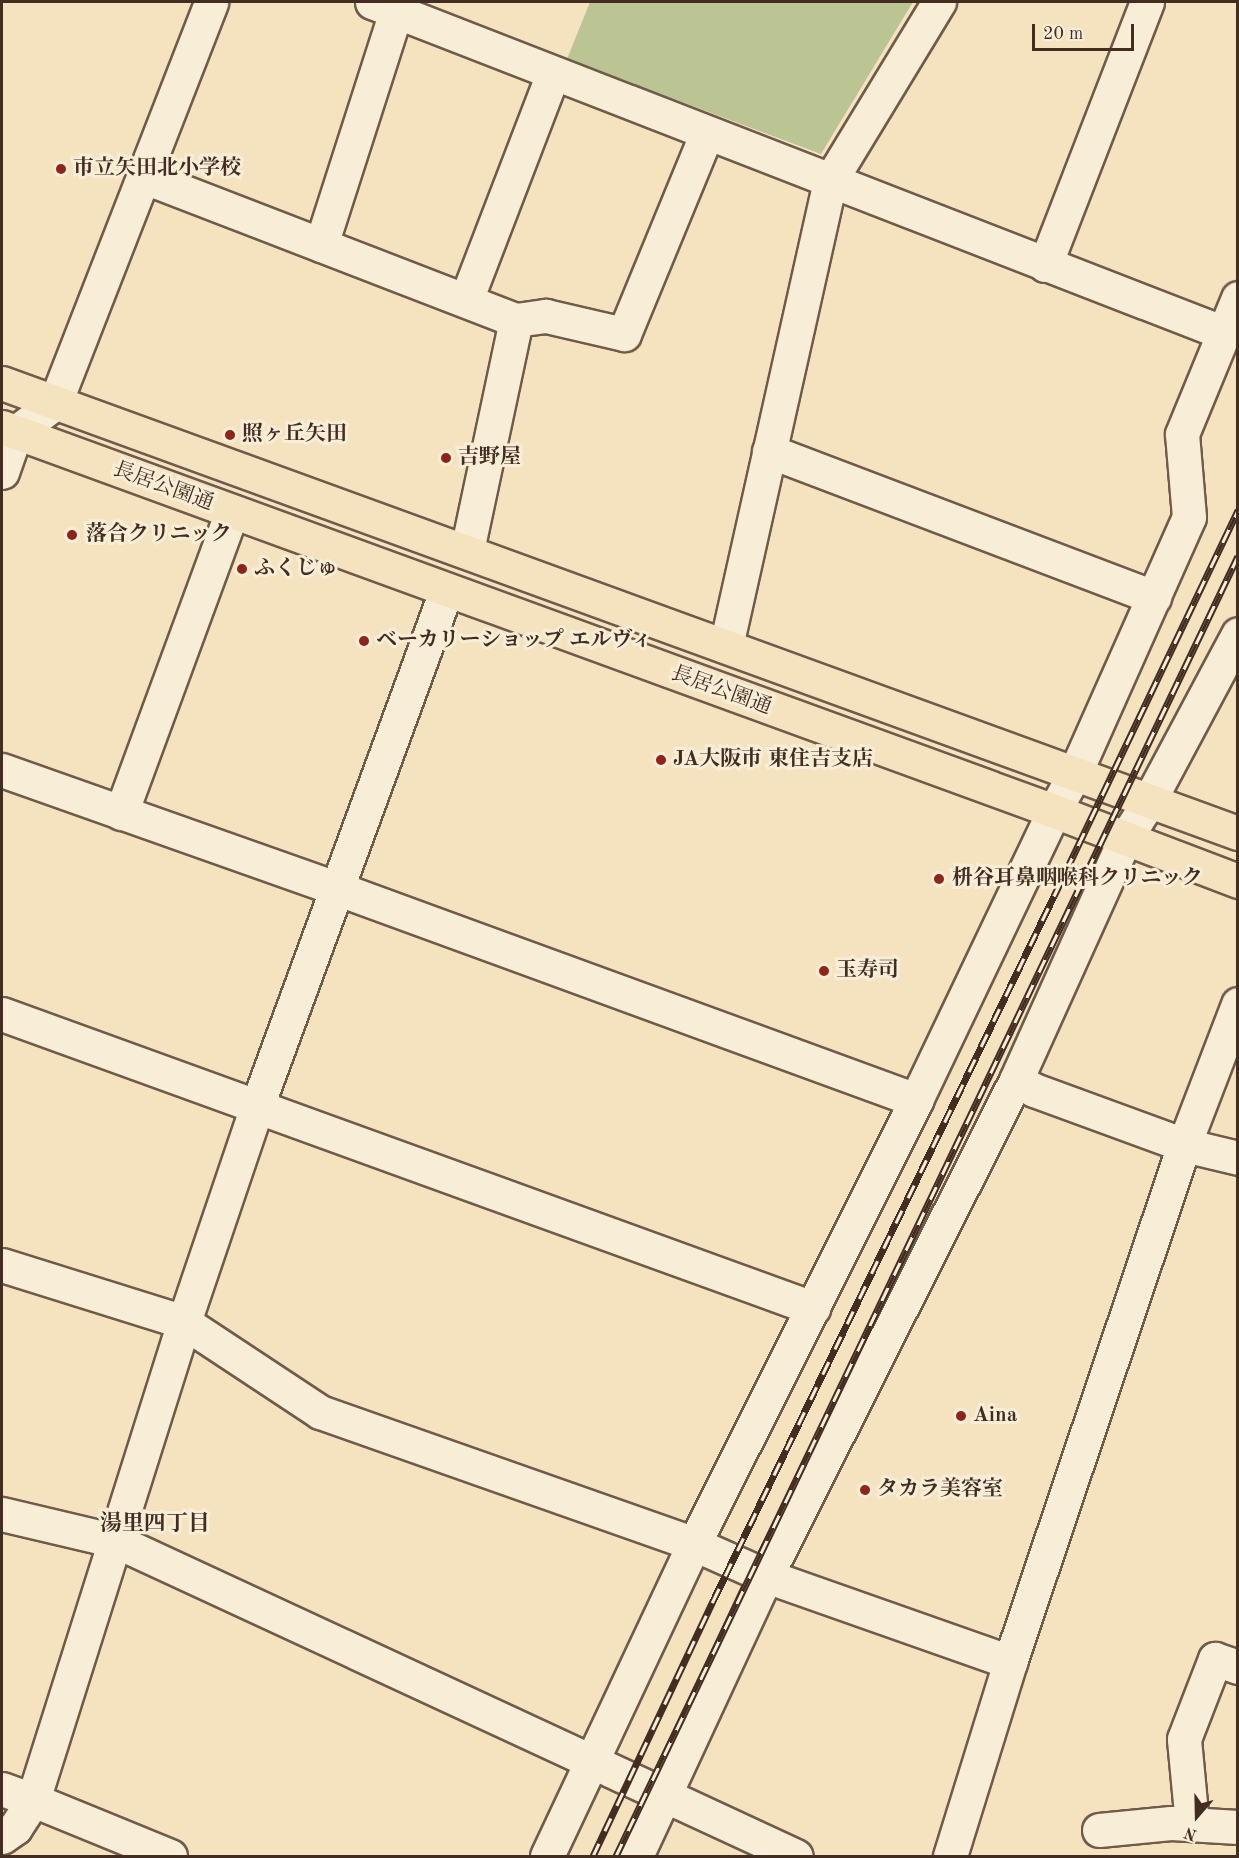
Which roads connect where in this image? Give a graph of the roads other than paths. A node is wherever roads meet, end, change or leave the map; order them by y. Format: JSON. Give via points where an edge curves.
{"nodes":[{"id":1,"x":211,"y":2,"type":"edge"},
{"id":2,"x":939,"y":2,"type":"edge"},
{"id":3,"x":1147,"y":2,"type":"edge"},
{"id":4,"x":389,"y":5,"type":"edge"},
{"id":5,"x":553,"y":73,"type":"junction"},
{"id":6,"x":707,"y":133,"type":"junction"},
{"id":7,"x":145,"y":177,"type":"junction"},
{"id":8,"x":830,"y":181,"type":"junction"},
{"id":9,"x":321,"y":244,"type":"junction"},
{"id":10,"x":1045,"y":265,"type":"junction"},
{"id":11,"x":1238,"y":298,"type":"edge"},
{"id":12,"x":466,"y":300,"type":"junction"},
{"id":13,"x":516,"y":320,"type":"junction"},
{"id":14,"x":1224,"y":333,"type":"junction"},
{"id":15,"x":2,"y":383,"type":"edge"},
{"id":16,"x":55,"y":403,"type":"junction"},
{"id":17,"x":9,"y":429,"type":"edge"},
{"id":18,"x":769,"y":451,"type":"junction"},
{"id":19,"x":2,"y":472,"type":"edge"},
{"id":20,"x":232,"y":512,"type":"junction"},
{"id":21,"x":466,"y":550,"type":"junction"},
{"id":22,"x":446,"y":591,"type":"junction"},
{"id":23,"x":1154,"y":597,"type":"junction"},
{"id":24,"x":1238,"y":634,"type":"edge"},
{"id":25,"x":726,"y":646,"type":"junction"},
{"id":26,"x":2,"y":770,"type":"edge"},
{"id":27,"x":1075,"y":772,"type":"junction"},
{"id":28,"x":1149,"y":801,"type":"junction"},
{"id":29,"x":1054,"y":811,"type":"junction"},
{"id":30,"x":121,"y":813,"type":"junction"},
{"id":31,"x":1238,"y":833,"type":"edge"},
{"id":32,"x":1125,"y":839,"type":"junction"},
{"id":33,"x":1238,"y":881,"type":"edge"},
{"id":34,"x":336,"y":888,"type":"junction"},
{"id":35,"x":1238,"y":1004,"type":"edge"},
{"id":36,"x":2,"y":1014,"type":"edge"},
{"id":37,"x":1016,"y":1080,"type":"junction"},
{"id":38,"x":916,"y":1100,"type":"junction"},
{"id":39,"x":257,"y":1106,"type":"junction"},
{"id":40,"x":1184,"y":1145,"type":"junction"},
{"id":41,"x":1238,"y":1158,"type":"edge"},
{"id":42,"x":2,"y":1265,"type":"edge"},
{"id":43,"x":813,"y":1308,"type":"junction"},
{"id":44,"x":183,"y":1322,"type":"junction"},
{"id":45,"x":2,"y":1514,"type":"edge"},
{"id":46,"x":116,"y":1541,"type":"junction"},
{"id":47,"x":694,"y":1544,"type":"junction"},
{"id":48,"x":766,"y":1576,"type":"junction"},
{"id":49,"x":1010,"y":1662,"type":"junction"},
{"id":50,"x":1238,"y":1667,"type":"edge"},
{"id":51,"x":593,"y":1761,"type":"junction"},
{"id":52,"x":2,"y":1789,"type":"edge"},
{"id":53,"x":665,"y":1794,"type":"junction"},
{"id":54,"x":33,"y":1800,"type":"junction"},
{"id":55,"x":1192,"y":1824,"type":"junction"},
{"id":56,"x":1238,"y":1827,"type":"edge"},
{"id":57,"x":1099,"y":1830,"type":"dead end"},
{"id":58,"x":2,"y":1837,"type":"edge"},
{"id":59,"x":170,"y":1857,"type":"edge"},
{"id":60,"x":547,"y":1857,"type":"edge"},
{"id":61,"x":636,"y":1857,"type":"edge"},
{"id":62,"x":796,"y":1857,"type":"edge"},
{"id":63,"x":950,"y":1857,"type":"edge"}],
"edges":[{"from":1,"to":7,"type":"street"},
{"from":2,"to":8,"type":"street"},
{"from":3,"to":10,"type":"street"},
{"from":4,"to":5,"type":"street"},
{"from":4,"to":9,"type":"street"},
{"from":5,"to":6,"type":"street"},
{"from":5,"to":12,"type":"street"},
{"from":6,"to":8,"type":"street"},
{"from":6,"to":13,"type":"street","via":[[624,334],[546,316]]},
{"from":7,"to":9,"type":"street"},
{"from":7,"to":16,"type":"street"},
{"from":8,"to":10,"type":"street"},
{"from":8,"to":18,"type":"street"},
{"from":9,"to":12,"type":"street"},
{"from":10,"to":14,"type":"street"},
{"from":11,"to":14,"type":"street"},
{"from":12,"to":13,"type":"street"},
{"from":13,"to":21,"type":"street"},
{"from":14,"to":23,"type":"street","via":[[1182,434],[1189,517]]},
{"from":15,"to":16,"type":"highway","name":"長居公園通"},
{"from":16,"to":17,"type":"street"},
{"from":16,"to":21,"type":"highway","name":"長居公園通"},
{"from":17,"to":19,"type":"street"},
{"from":17,"to":20,"type":"highway","name":"長居公園通"},
{"from":18,"to":23,"type":"street"},
{"from":18,"to":25,"type":"street"},
{"from":20,"to":22,"type":"highway","name":"長居公園通"},
{"from":20,"to":30,"type":"street"},
{"from":21,"to":25,"type":"highway","name":"長居公園通"},
{"from":22,"to":29,"type":"highway","name":"長居公園通"},
{"from":22,"to":34,"type":"street"},
{"from":23,"to":27,"type":"street"},
{"from":24,"to":28,"type":"street"},
{"from":25,"to":27,"type":"highway","name":"長居公園通"},
{"from":26,"to":30,"type":"street"},
{"from":27,"to":28,"type":"highway","name":"長居公園通"},
{"from":27,"to":29,"type":"street"},
{"from":28,"to":31,"type":"highway","name":"長居公園通"},
{"from":28,"to":32,"type":"street"},
{"from":29,"to":32,"type":"highway","name":"長居公園通"},
{"from":29,"to":38,"type":"street"},
{"from":30,"to":34,"type":"street"},
{"from":32,"to":33,"type":"highway","name":"長居公園通"},
{"from":32,"to":37,"type":"street"},
{"from":34,"to":38,"type":"street"},
{"from":34,"to":39,"type":"street"},
{"from":35,"to":40,"type":"street"},
{"from":36,"to":39,"type":"street"},
{"from":37,"to":40,"type":"street"},
{"from":37,"to":48,"type":"street"},
{"from":38,"to":43,"type":"street"},
{"from":39,"to":43,"type":"street"},
{"from":39,"to":44,"type":"street"},
{"from":40,"to":41,"type":"street"},
{"from":40,"to":49,"type":"street"},
{"from":42,"to":44,"type":"street"},
{"from":43,"to":47,"type":"street"},
{"from":44,"to":46,"type":"street"},
{"from":44,"to":47,"type":"street","via":[[320,1412]]},
{"from":45,"to":46,"type":"street"},
{"from":46,"to":51,"type":"street"},
{"from":46,"to":54,"type":"street"},
{"from":47,"to":48,"type":"street"},
{"from":47,"to":51,"type":"street"},
{"from":48,"to":49,"type":"street"},
{"from":48,"to":53,"type":"street"},
{"from":49,"to":63,"type":"street"},
{"from":50,"to":55,"type":"street","via":[[1215,1659],[1184,1739]]},
{"from":51,"to":53,"type":"street"},
{"from":51,"to":60,"type":"street"},
{"from":52,"to":54,"type":"street"},
{"from":53,"to":61,"type":"street"},
{"from":53,"to":62,"type":"street"},
{"from":54,"to":58,"type":"street","via":[[15,1828]]},
{"from":54,"to":59,"type":"street"},
{"from":55,"to":56,"type":"street"},
{"from":55,"to":57,"type":"street"}]}
